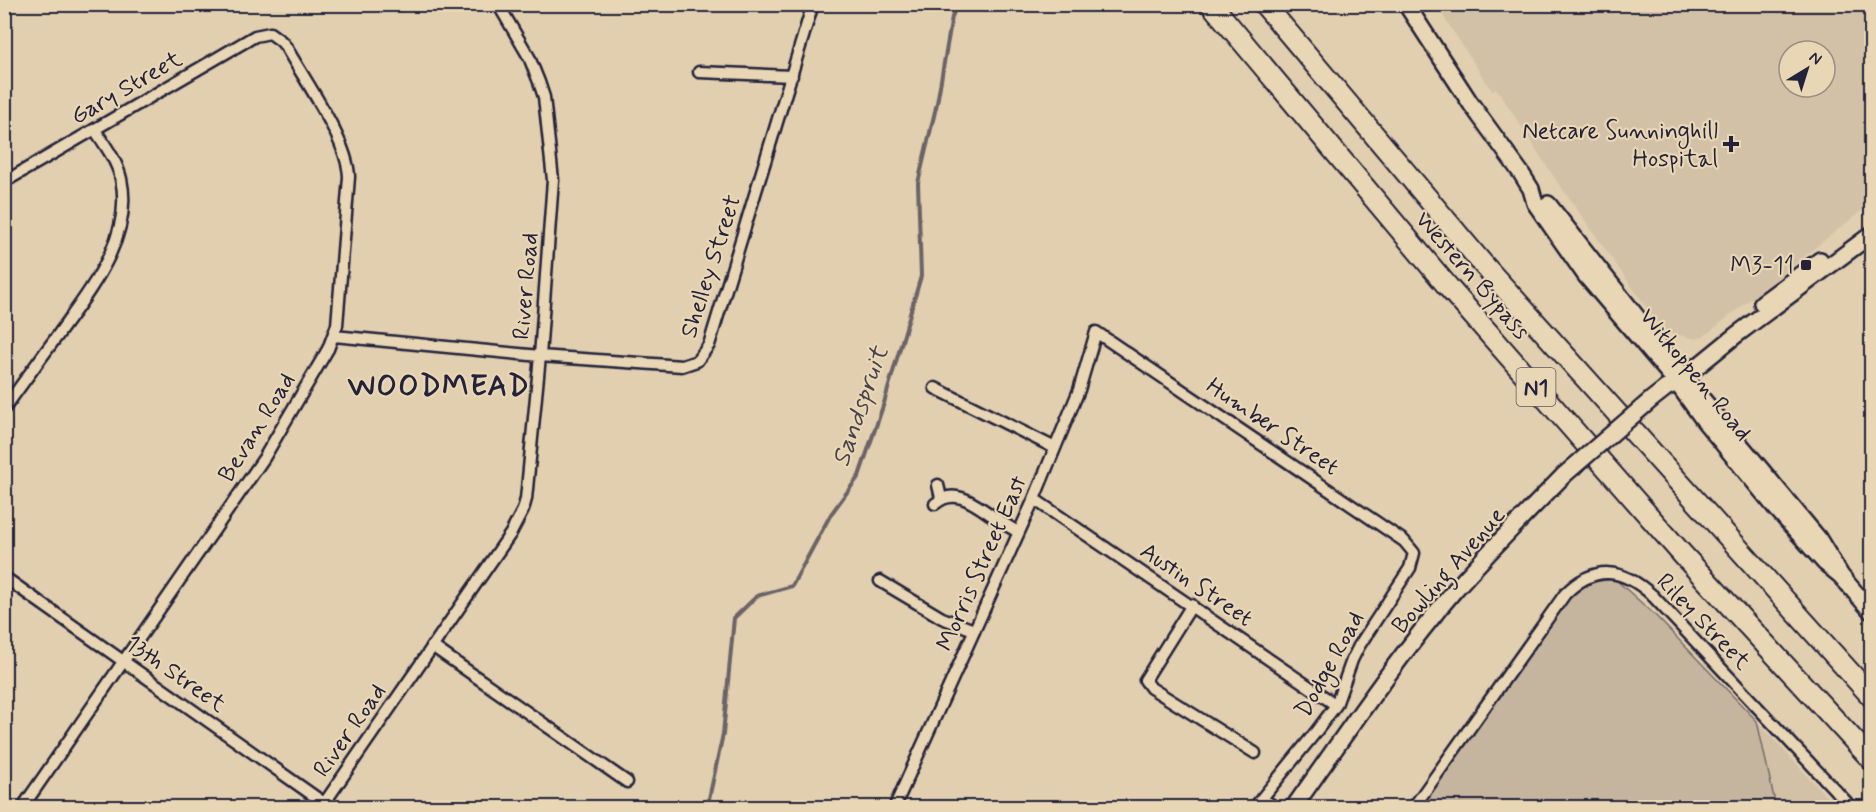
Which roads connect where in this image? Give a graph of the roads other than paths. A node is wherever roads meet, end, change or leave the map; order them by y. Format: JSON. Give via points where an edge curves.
{"nodes":[{"id":1,"x":498,"y":4,"type":"edge"},
{"id":2,"x":813,"y":4,"type":"edge"},
{"id":3,"x":1211,"y":4,"type":"edge"},
{"id":4,"x":1264,"y":4,"type":"edge"},
{"id":5,"x":1406,"y":4,"type":"edge"},
{"id":6,"x":270,"y":33,"type":"joint"},
{"id":7,"x":699,"y":72,"type":"dead end"},
{"id":8,"x":792,"y":76,"type":"junction"},
{"id":9,"x":95,"y":130,"type":"junction"},
{"id":10,"x":4,"y":182,"type":"edge"},
{"id":11,"x":1872,"y":223,"type":"edge"},
{"id":12,"x":1872,"y":234,"type":"edge"},
{"id":13,"x":1096,"y":332,"type":"joint"},
{"id":14,"x":334,"y":336,"type":"junction"},
{"id":15,"x":540,"y":356,"type":"junction"},
{"id":16,"x":1676,"y":379,"type":"junction"},
{"id":17,"x":935,"y":388,"type":"dead end"},
{"id":18,"x":4,"y":409,"type":"edge"},
{"id":19,"x":1055,"y":448,"type":"junction"},
{"id":20,"x":938,"y":485,"type":"dead end"},
{"id":21,"x":1034,"y":499,"type":"junction"},
{"id":22,"x":1018,"y":532,"type":"junction"},
{"id":23,"x":1413,"y":564,"type":"joint"},
{"id":24,"x":4,"y":577,"type":"edge"},
{"id":25,"x":880,"y":581,"type":"dead end"},
{"id":26,"x":1192,"y":605,"type":"junction"},
{"id":27,"x":1872,"y":612,"type":"edge"},
{"id":28,"x":974,"y":630,"type":"junction"},
{"id":29,"x":432,"y":646,"type":"junction"},
{"id":30,"x":124,"y":662,"type":"junction"},
{"id":31,"x":1872,"y":697,"type":"edge"},
{"id":32,"x":1336,"y":705,"type":"junction"},
{"id":33,"x":1255,"y":753,"type":"dead end"},
{"id":34,"x":1872,"y":760,"type":"edge"},
{"id":35,"x":627,"y":782,"type":"dead end"},
{"id":36,"x":1262,"y":798,"type":"junction"},
{"id":37,"x":323,"y":806,"type":"edge"},
{"id":38,"x":22,"y":807,"type":"edge"},
{"id":39,"x":894,"y":807,"type":"edge"},
{"id":40,"x":1254,"y":807,"type":"edge"},
{"id":41,"x":1276,"y":807,"type":"edge"},
{"id":42,"x":1293,"y":807,"type":"edge"},
{"id":43,"x":1413,"y":807,"type":"edge"},
{"id":44,"x":1852,"y":807,"type":"edge"}],
"edges":[{"from":1,"to":15,"type":"street","name":"River Road","via":[[529,57],[544,97],[553,180]]},
{"from":2,"to":8,"type":"street","name":"Shelley Street"},
{"from":3,"to":34,"type":"highway","name":"Western Bypass","number":"N1","via":[[1449,288],[1683,555]]},
{"from":4,"to":31,"type":"highway","name":"Western Bypass","number":"N1","via":[[1482,264]]},
{"from":5,"to":16,"type":"main road","name":"Witkoppen Road","via":[[1586,276]]},
{"from":6,"to":9,"type":"street","name":"Gary Street","via":[[255,36]]},
{"from":6,"to":14,"type":"street","name":"Bevan Road","via":[[286,47],[341,143],[349,166]]},
{"from":7,"to":8,"type":"street"},
{"from":8,"to":15,"type":"street","name":"Shelley Street","via":[[704,355],[682,366]]},
{"from":9,"to":10,"type":"street","name":"Gary Street"},
{"from":9,"to":18,"type":"street","via":[[120,177],[123,205],[115,240],[92,287]]},
{"from":11,"to":16,"type":"main road","via":[[1794,278]]},
{"from":12,"to":16,"type":"main road"},
{"from":13,"to":19,"type":"street","name":"Morris Street East","via":[[1079,390]]},
{"from":13,"to":23,"type":"street","name":"Humber Street","via":[[1404,541],[1414,553]]},
{"from":14,"to":15,"type":"street","name":"Shelley Street"},
{"from":14,"to":30,"type":"street","name":"Bevan Road","via":[[264,458]]},
{"from":15,"to":29,"type":"street","name":"River Road","via":[[523,510]]},
{"from":16,"to":27,"type":"main road","name":"Witkoppen Road","via":[[1818,538],[1841,576]]},
{"from":16,"to":42,"type":"main road","name":"Bowling Avenue","bridge":true,"via":[[1564,475],[1502,539],[1412,643]]},
{"from":17,"to":19,"type":"street"},
{"from":19,"to":21,"type":"street","name":"Morris Street East"},
{"from":20,"to":22,"type":"street","via":[[938,501],[963,497]]},
{"from":21,"to":22,"type":"street","name":"Morris Street East"},
{"from":21,"to":26,"type":"street","name":"Austin Street"},
{"from":22,"to":28,"type":"street","name":"Morris Street East"},
{"from":23,"to":32,"type":"street","name":"Dodge Road","via":[[1359,646]]},
{"from":24,"to":30,"type":"street","name":"13th Street"},
{"from":25,"to":28,"type":"street","via":[[942,618]]},
{"from":26,"to":32,"type":"street","name":"Austin Street"},
{"from":26,"to":33,"type":"street","via":[[1145,680],[1151,688]]},
{"from":28,"to":39,"type":"street","name":"Morris Street East"},
{"from":29,"to":35,"type":"street"},
{"from":29,"to":37,"type":"street","name":"River Road"},
{"from":30,"to":37,"type":"street","name":"13th Street"},
{"from":30,"to":38,"type":"street","name":"Bevan Road"},
{"from":32,"to":36,"type":"street","name":"Dodge Road"},
{"from":36,"to":40,"type":"street","name":"Dodge Road"},
{"from":36,"to":41,"type":"street"},
{"from":43,"to":44,"type":"street","name":"Riley Street","via":[[1565,594],[1588,577],[1608,572],[1626,576],[1652,595]]}]}
